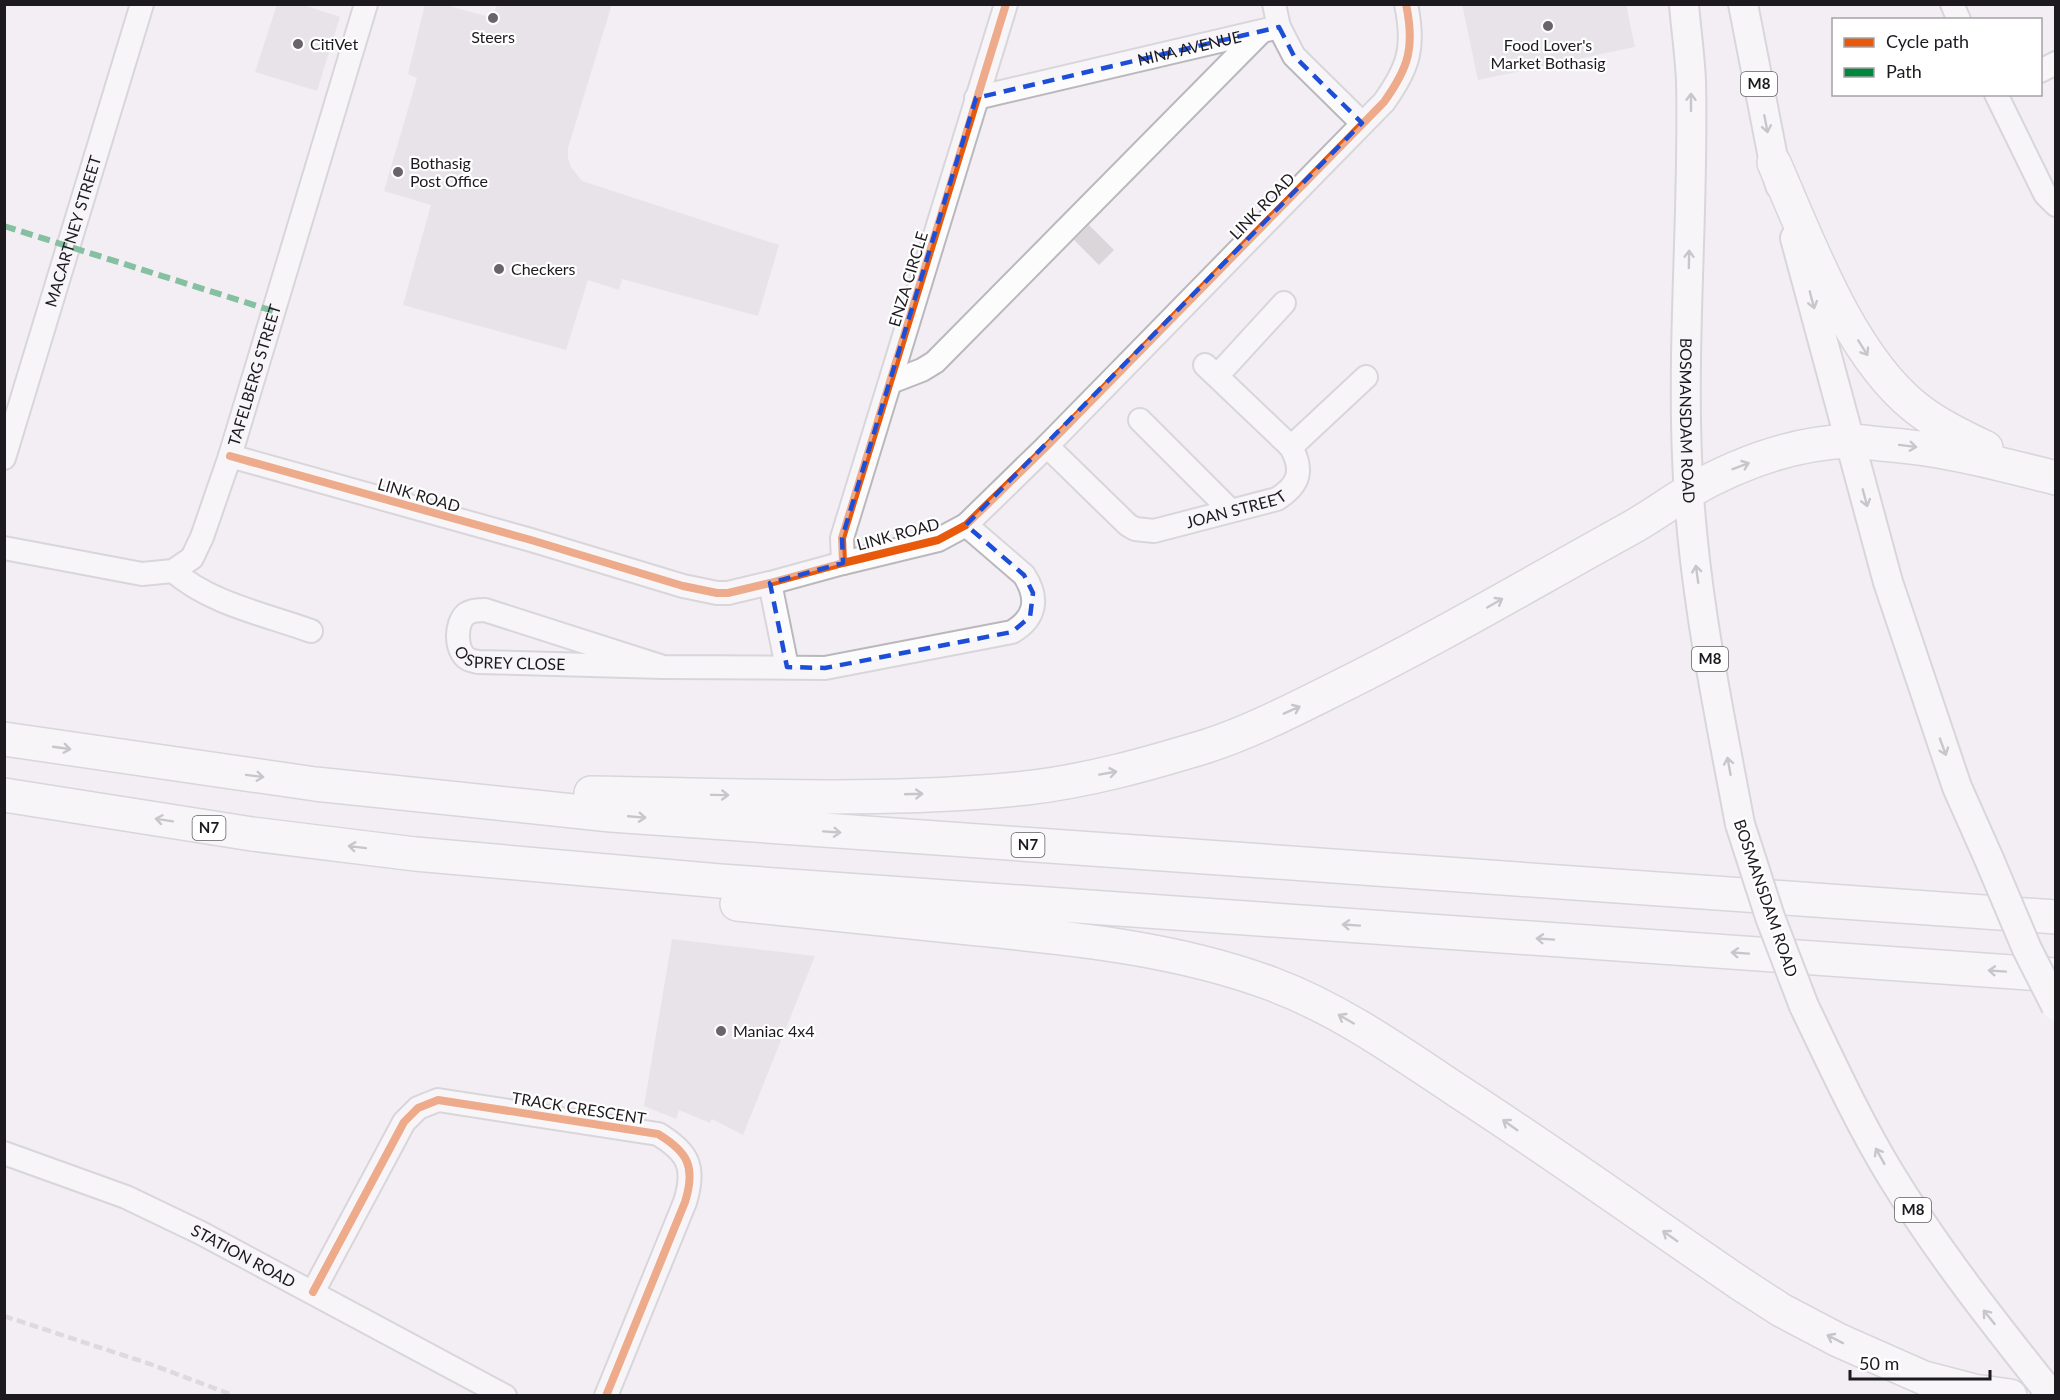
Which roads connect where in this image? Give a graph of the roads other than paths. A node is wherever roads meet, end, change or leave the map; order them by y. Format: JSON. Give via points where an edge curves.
{"nodes":[{"id":1,"x":142,"y":4,"type":"edge"},
{"id":2,"x":366,"y":4,"type":"edge"},
{"id":3,"x":1006,"y":4,"type":"edge"},
{"id":4,"x":1274,"y":4,"type":"edge"},
{"id":5,"x":1406,"y":4,"type":"edge"},
{"id":6,"x":1684,"y":4,"type":"edge"},
{"id":7,"x":1743,"y":4,"type":"edge"},
{"id":8,"x":1952,"y":4,"type":"edge"},
{"id":9,"x":1958,"y":18,"type":"edge"},
{"id":10,"x":1270,"y":30,"type":"junction"},
{"id":11,"x":1997,"y":96,"type":"edge"},
{"id":12,"x":976,"y":98,"type":"junction"},
{"id":13,"x":1362,"y":123,"type":"junction"},
{"id":14,"x":1774,"y":163,"type":"junction"},
{"id":15,"x":2055,"y":205,"type":"edge"},
{"id":16,"x":1284,"y":303,"type":"dead end"},
{"id":17,"x":1366,"y":377,"type":"dead end"},
{"id":18,"x":891,"y":382,"type":"junction"},
{"id":19,"x":1140,"y":420,"type":"dead end"},
{"id":20,"x":1850,"y":441,"type":"junction"},
{"id":21,"x":1047,"y":446,"type":"junction"},
{"id":22,"x":1291,"y":447,"type":"junction"},
{"id":23,"x":230,"y":456,"type":"junction"},
{"id":24,"x":4,"y":458,"type":"edge"},
{"id":25,"x":2055,"y":477,"type":"edge"},
{"id":26,"x":1689,"y":492,"type":"junction"},
{"id":27,"x":1230,"y":510,"type":"junction"},
{"id":28,"x":966,"y":525,"type":"junction"},
{"id":29,"x":4,"y":548,"type":"edge"},
{"id":30,"x":843,"y":563,"type":"junction"},
{"id":31,"x":173,"y":571,"type":"junction"},
{"id":32,"x":770,"y":583,"type":"junction"},
{"id":33,"x":311,"y":631,"type":"dead end"},
{"id":34,"x":663,"y":667,"type":"junction"},
{"id":35,"x":787,"y":667,"type":"junction"},
{"id":36,"x":4,"y":739,"type":"edge"},
{"id":37,"x":4,"y":795,"type":"edge"},
{"id":38,"x":473,"y":801,"type":"junction"},
{"id":39,"x":415,"y":854,"type":"junction"},
{"id":40,"x":2055,"y":917,"type":"edge"},
{"id":41,"x":2055,"y":975,"type":"edge"},
{"id":42,"x":2055,"y":1006,"type":"edge"},
{"id":43,"x":4,"y":1153,"type":"edge"},
{"id":44,"x":313,"y":1292,"type":"junction"},
{"id":45,"x":505,"y":1395,"type":"edge"},
{"id":46,"x":606,"y":1395,"type":"edge"},
{"id":47,"x":2010,"y":1395,"type":"edge"},
{"id":48,"x":2052,"y":1395,"type":"edge"}],
"edges":[{"from":1,"to":24,"type":"street","name":"MACARTNEY STREET"},
{"from":2,"to":23,"type":"street","name":"TAFELBERG STREET"},
{"from":3,"to":12,"type":"street","name":"ENZA CIRCLE"},
{"from":4,"to":10,"type":"street"},
{"from":5,"to":13,"type":"street","name":"LINK ROAD","via":[[1411,27],[1401,77],[1384,102]]},
{"from":26,"to":6,"type":"main road","name":"BOSMANSDAM ROAD","number":"M8","one_way":true,"via":[[1686,392],[1691,79]]},
{"from":7,"to":14,"type":"main road","number":"M8","one_way":true},
{"from":8,"to":9,"type":"street"},
{"from":10,"to":12,"type":"street","name":"NINA AVENUE"},
{"from":10,"to":13,"type":"street"},
{"from":10,"to":18,"type":"street","via":[[935,362]]},
{"from":11,"to":15,"type":"street","via":[[2045,194]]},
{"from":12,"to":18,"type":"street","name":"ENZA CIRCLE"},
{"from":13,"to":21,"type":"street","name":"LINK ROAD"},
{"from":14,"to":20,"type":"main road","number":"M8","one_way":true},
{"from":14,"to":25,"type":"highway","one_way":true,"via":[[1831,290],[1874,366],[1914,406],[1941,425]]},
{"from":16,"to":22,"type":"street","via":[[1211,371]]},
{"from":17,"to":22,"type":"street"},
{"from":18,"to":30,"type":"street","name":"ENZA CIRCLE","via":[[842,538]]},
{"from":19,"to":27,"type":"street"},
{"from":20,"to":25,"type":"highway","one_way":true,"via":[[1961,454]]},
{"from":26,"to":20,"type":"highway","one_way":true,"via":[[1774,453]]},
{"from":20,"to":42,"type":"main road","number":"M8","one_way":true,"bridge":true,"via":[[1888,582],[1957,787]]},
{"from":21,"to":27,"type":"street","name":"JOAN STREET","via":[[1135,529],[1154,531]]},
{"from":21,"to":28,"type":"street","name":"LINK ROAD"},
{"from":22,"to":27,"type":"street","name":"JOAN STREET","via":[[1298,473],[1291,489],[1276,499]]},
{"from":23,"to":31,"type":"street","name":"TAFELBERG STREET","via":[[192,558]]},
{"from":23,"to":32,"type":"street","name":"LINK ROAD","via":[[707,592],[728,593]]},
{"from":38,"to":26,"type":"highway","one_way":true,"via":[[514,793],[953,793],[1028,787],[1125,770],[1212,744],[1325,694],[1639,524]]},
{"from":48,"to":26,"type":"main road","name":"BOSMANSDAM ROAD","number":"M8","one_way":true,"bridge":true,"via":[[1979,1304],[1900,1190],[1851,1105],[1804,1006],[1740,824],[1706,637]]},
{"from":28,"to":30,"type":"street","name":"LINK ROAD","via":[[938,540]]},
{"from":28,"to":35,"type":"street","name":"OSPREY CLOSE","via":[[1030,584],[1033,603],[1023,626],[1012,632],[825,668]]},
{"from":29,"to":31,"type":"street","via":[[142,574]]},
{"from":30,"to":32,"type":"street","name":"LINK ROAD"},
{"from":31,"to":33,"type":"street","via":[[212,596]]},
{"from":32,"to":35,"type":"street"},
{"from":34,"to":34,"type":"street","name":"OSPREY CLOSE","via":[[478,662],[468,659],[461,650],[458,636],[466,615],[485,610]]},
{"from":34,"to":35,"type":"street","name":"OSPREY CLOSE"},
{"from":36,"to":38,"type":"highway","number":"N7","one_way":true,"via":[[315,784]]},
{"from":39,"to":37,"type":"highway","number":"N7","one_way":true,"via":[[252,834]]},
{"from":38,"to":40,"type":"highway","number":"N7","one_way":true,"via":[[722,824]]},
{"from":41,"to":39,"type":"highway","number":"N7","one_way":true,"via":[[720,881]]},
{"from":47,"to":39,"type":"highway","one_way":true,"via":[[1974,1391],[1924,1378],[1781,1310],[1384,1042],[1314,1002],[1244,975],[1150,950],[1064,938],[451,873]]},
{"from":43,"to":44,"type":"street","name":"STATION ROAD","via":[[126,1197]]},
{"from":44,"to":45,"type":"street","name":"STATION ROAD"},
{"from":44,"to":46,"type":"street","name":"TRACK CRESCENT","via":[[404,1122],[418,1108],[438,1100],[658,1134],[676,1145],[685,1158],[691,1185]]}]}
